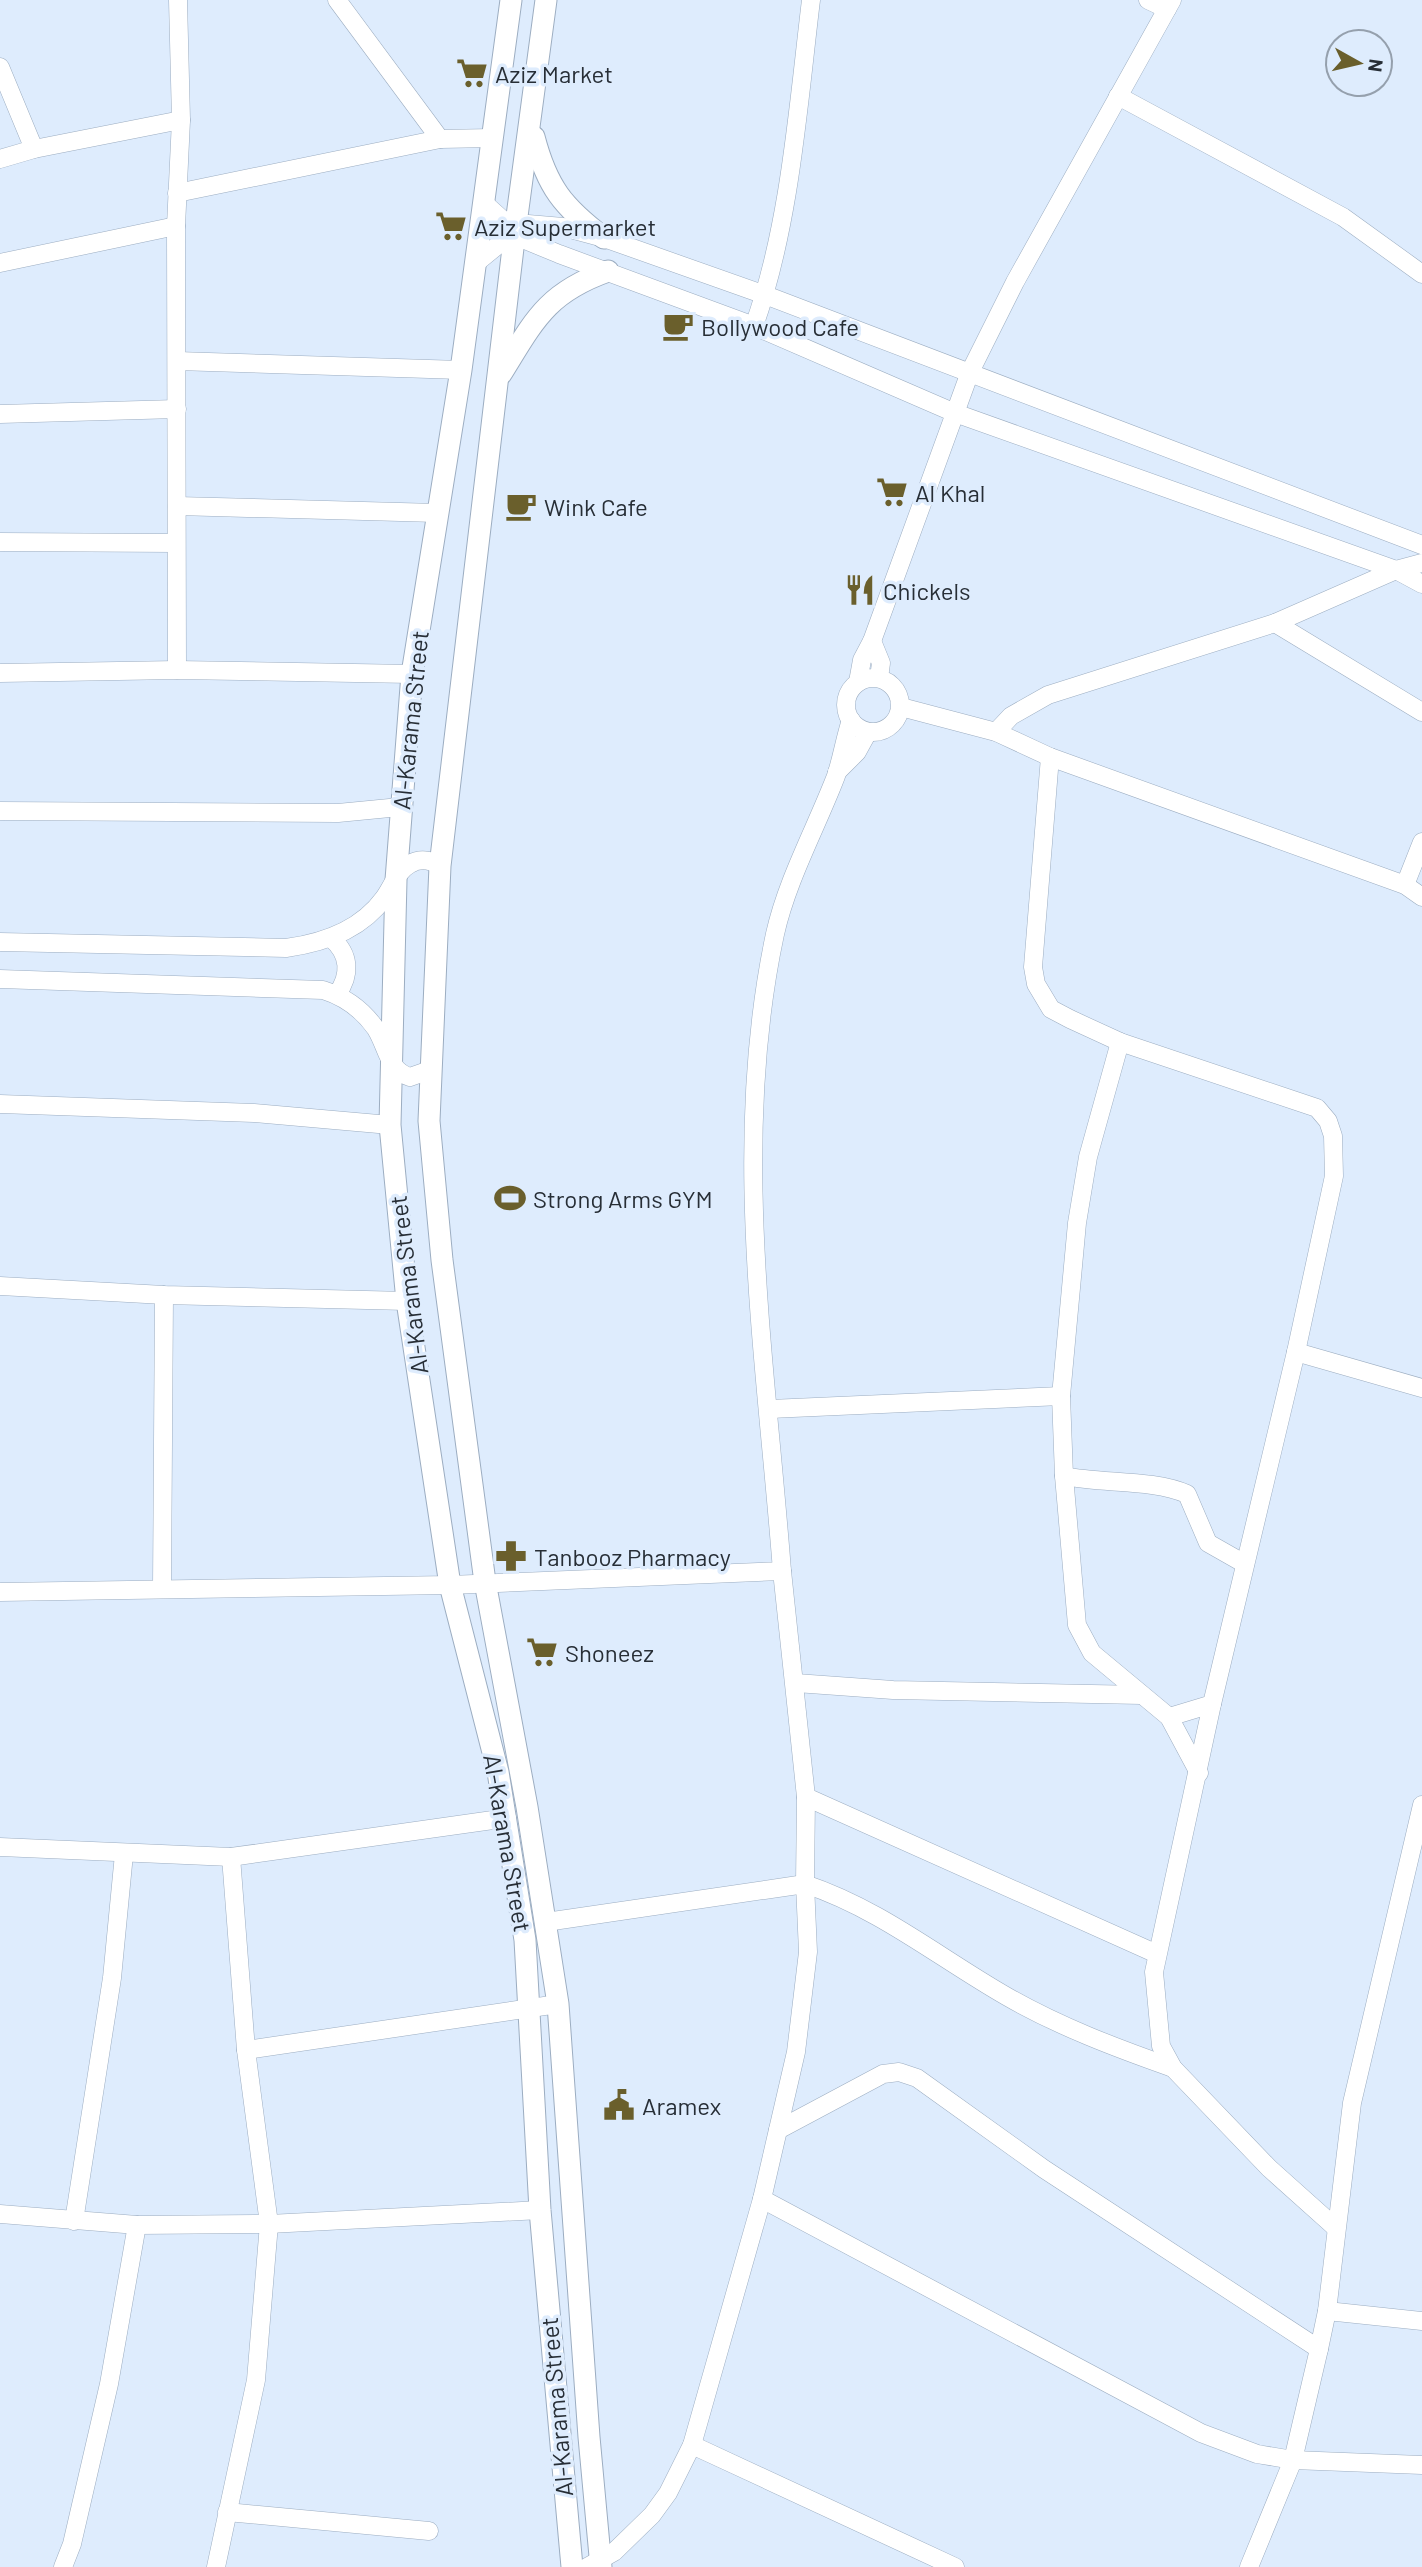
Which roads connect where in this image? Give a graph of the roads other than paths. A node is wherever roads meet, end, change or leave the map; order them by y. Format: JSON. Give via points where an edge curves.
{"nodes":[{"id":1,"x":178,"y":0,"type":"edge"},
{"id":2,"x":337,"y":0,"type":"edge"},
{"id":3,"x":511,"y":0,"type":"edge"},
{"id":4,"x":546,"y":0,"type":"edge"},
{"id":5,"x":811,"y":0,"type":"edge"},
{"id":6,"x":1148,"y":0,"type":"edge"},
{"id":7,"x":1170,"y":4,"type":"edge"},
{"id":8,"x":0,"y":66,"type":"edge"},
{"id":9,"x":1118,"y":96,"type":"junction"},
{"id":10,"x":181,"y":120,"type":"junction"},
{"id":11,"x":531,"y":127,"type":"junction"},
{"id":12,"x":492,"y":138,"type":"junction"},
{"id":13,"x":440,"y":139,"type":"junction"},
{"id":14,"x":34,"y":149,"type":"junction"},
{"id":15,"x":0,"y":159,"type":"edge"},
{"id":16,"x":177,"y":192,"type":"junction"},
{"id":17,"x":484,"y":203,"type":"junction"},
{"id":18,"x":176,"y":226,"type":"junction"},
{"id":19,"x":515,"y":230,"type":"junction"},
{"id":20,"x":604,"y":238,"type":"junction"},
{"id":21,"x":0,"y":263,"type":"edge"},
{"id":22,"x":476,"y":263,"type":"junction"},
{"id":23,"x":608,"y":271,"type":"junction"},
{"id":24,"x":1422,"y":274,"type":"edge"},
{"id":25,"x":765,"y":295,"type":"junction"},
{"id":26,"x":754,"y":326,"type":"junction"},
{"id":27,"x":177,"y":360,"type":"junction"},
{"id":28,"x":461,"y":370,"type":"junction"},
{"id":29,"x":970,"y":372,"type":"junction"},
{"id":30,"x":498,"y":379,"type":"junction"},
{"id":31,"x":177,"y":409,"type":"junction"},
{"id":32,"x":955,"y":413,"type":"junction"},
{"id":33,"x":0,"y":414,"type":"edge"},
{"id":34,"x":177,"y":506,"type":"junction"},
{"id":35,"x":437,"y":513,"type":"junction"},
{"id":36,"x":0,"y":542,"type":"edge"},
{"id":37,"x":176,"y":543,"type":"junction"},
{"id":38,"x":1422,"y":545,"type":"edge"},
{"id":39,"x":1422,"y":563,"type":"edge"},
{"id":40,"x":1395,"y":570,"type":"junction"},
{"id":41,"x":1422,"y":584,"type":"edge"},
{"id":42,"x":1275,"y":623,"type":"junction"},
{"id":43,"x":872,"y":641,"type":"junction"},
{"id":44,"x":177,"y":670,"type":"junction"},
{"id":45,"x":0,"y":673,"type":"edge"},
{"id":46,"x":412,"y":674,"type":"junction"},
{"id":47,"x":878,"y":678,"type":"junction"},
{"id":48,"x":858,"y":682,"type":"junction"},
{"id":49,"x":901,"y":707,"type":"junction"},
{"id":50,"x":1422,"y":712,"type":"edge"},
{"id":51,"x":851,"y":720,"type":"junction"},
{"id":52,"x":868,"y":732,"type":"junction"},
{"id":53,"x":996,"y":732,"type":"junction"},
{"id":54,"x":1050,"y":757,"type":"junction"},
{"id":55,"x":837,"y":772,"type":"junction"},
{"id":56,"x":400,"y":807,"type":"junction"},
{"id":57,"x":0,"y":811,"type":"edge"},
{"id":58,"x":1422,"y":842,"type":"edge"},
{"id":59,"x":440,"y":866,"type":"junction"},
{"id":60,"x":396,"y":880,"type":"junction"},
{"id":61,"x":1405,"y":886,"type":"junction"},
{"id":62,"x":1422,"y":897,"type":"edge"},
{"id":63,"x":331,"y":939,"type":"junction"},
{"id":64,"x":0,"y":942,"type":"edge"},
{"id":65,"x":0,"y":979,"type":"edge"},
{"id":66,"x":337,"y":994,"type":"junction"},
{"id":67,"x":1120,"y":1042,"type":"junction"},
{"id":68,"x":389,"y":1058,"type":"junction"},
{"id":69,"x":429,"y":1070,"type":"junction"},
{"id":70,"x":0,"y":1104,"type":"edge"},
{"id":71,"x":390,"y":1125,"type":"junction"},
{"id":72,"x":0,"y":1286,"type":"edge"},
{"id":73,"x":164,"y":1295,"type":"junction"},
{"id":74,"x":407,"y":1301,"type":"junction"},
{"id":75,"x":1296,"y":1352,"type":"junction"},
{"id":76,"x":1422,"y":1388,"type":"edge"},
{"id":77,"x":1061,"y":1396,"type":"junction"},
{"id":78,"x":770,"y":1409,"type":"junction"},
{"id":79,"x":1064,"y":1476,"type":"junction"},
{"id":80,"x":1245,"y":1564,"type":"junction"},
{"id":81,"x":782,"y":1571,"type":"junction"},
{"id":82,"x":485,"y":1582,"type":"junction"},
{"id":83,"x":450,"y":1585,"type":"junction"},
{"id":84,"x":162,"y":1588,"type":"junction"},
{"id":85,"x":0,"y":1592,"type":"edge"},
{"id":86,"x":796,"y":1683,"type":"junction"},
{"id":87,"x":1142,"y":1696,"type":"junction"},
{"id":88,"x":1212,"y":1704,"type":"junction"},
{"id":89,"x":1168,"y":1717,"type":"junction"},
{"id":90,"x":1199,"y":1773,"type":"junction"},
{"id":91,"x":806,"y":1797,"type":"junction"},
{"id":92,"x":1422,"y":1805,"type":"edge"},
{"id":93,"x":507,"y":1818,"type":"junction"},
{"id":94,"x":0,"y":1847,"type":"edge"},
{"id":95,"x":124,"y":1854,"type":"junction"},
{"id":96,"x":231,"y":1857,"type":"junction"},
{"id":97,"x":1410,"y":1864,"type":"junction"},
{"id":98,"x":1422,"y":1880,"type":"edge"},
{"id":99,"x":805,"y":1884,"type":"junction"},
{"id":100,"x":546,"y":1922,"type":"junction"},
{"id":101,"x":1157,"y":1954,"type":"junction"},
{"id":102,"x":558,"y":2004,"type":"junction"},
{"id":103,"x":529,"y":2010,"type":"junction"},
{"id":104,"x":246,"y":2050,"type":"junction"},
{"id":105,"x":1173,"y":2068,"type":"junction"},
{"id":106,"x":778,"y":2130,"type":"junction"},
{"id":107,"x":762,"y":2199,"type":"junction"},
{"id":108,"x":540,"y":2210,"type":"junction"},
{"id":109,"x":0,"y":2214,"type":"edge"},
{"id":110,"x":74,"y":2221,"type":"junction"},
{"id":111,"x":269,"y":2224,"type":"junction"},
{"id":112,"x":137,"y":2225,"type":"junction"},
{"id":113,"x":1336,"y":2228,"type":"junction"},
{"id":114,"x":1327,"y":2311,"type":"junction"},
{"id":115,"x":1422,"y":2321,"type":"edge"},
{"id":116,"x":1319,"y":2349,"type":"junction"},
{"id":117,"x":692,"y":2445,"type":"junction"},
{"id":118,"x":1293,"y":2460,"type":"junction"},
{"id":119,"x":1422,"y":2465,"type":"edge"},
{"id":120,"x":227,"y":2512,"type":"junction"},
{"id":121,"x":429,"y":2531,"type":"dead end"},
{"id":122,"x":596,"y":2565,"type":"edge"},
{"id":123,"x":63,"y":2567,"type":"edge"},
{"id":124,"x":216,"y":2567,"type":"edge"},
{"id":125,"x":572,"y":2567,"type":"edge"},
{"id":126,"x":955,"y":2567,"type":"edge"},
{"id":127,"x":1249,"y":2567,"type":"edge"}],
"edges":[{"from":1,"to":10,"type":"street"},
{"from":2,"to":13,"type":"street"},
{"from":3,"to":12,"type":"street","name":"Al-Karama Street"},
{"from":4,"to":11,"type":"street","name":"Al-Karama Street"},
{"from":5,"to":25,"type":"street","via":[[791,164]]},
{"from":6,"to":7,"type":"street"},
{"from":7,"to":9,"type":"street"},
{"from":8,"to":14,"type":"street"},
{"from":9,"to":24,"type":"street","via":[[1343,217]]},
{"from":9,"to":29,"type":"street"},
{"from":10,"to":14,"type":"street"},
{"from":10,"to":16,"type":"street"},
{"from":11,"to":19,"type":"street","name":"Al-Karama Street"},
{"from":11,"to":20,"type":"street","via":[[555,194],[568,211]]},
{"from":12,"to":13,"type":"street"},
{"from":12,"to":17,"type":"street","name":"Al-Karama Street"},
{"from":13,"to":16,"type":"street"},
{"from":14,"to":15,"type":"street"},
{"from":16,"to":18,"type":"street"},
{"from":17,"to":19,"type":"street"},
{"from":17,"to":22,"type":"street","name":"Al-Karama Street"},
{"from":18,"to":21,"type":"street"},
{"from":18,"to":27,"type":"street"},
{"from":19,"to":20,"type":"street","via":[[542,223]]},
{"from":19,"to":22,"type":"street"},
{"from":19,"to":23,"type":"street","via":[[525,240]]},
{"from":19,"to":30,"type":"street","name":"Al-Karama Street"},
{"from":20,"to":25,"type":"street"},
{"from":22,"to":28,"type":"street","name":"Al-Karama Street"},
{"from":23,"to":26,"type":"street"},
{"from":23,"to":30,"type":"street","via":[[576,282],[548,303]]},
{"from":25,"to":26,"type":"street"},
{"from":25,"to":29,"type":"street"},
{"from":26,"to":32,"type":"street"},
{"from":27,"to":28,"type":"street"},
{"from":27,"to":31,"type":"street"},
{"from":28,"to":35,"type":"street","name":"Al-Karama Street"},
{"from":29,"to":32,"type":"street"},
{"from":29,"to":38,"type":"street"},
{"from":30,"to":59,"type":"street","name":"Al-Karama Street"},
{"from":31,"to":33,"type":"street"},
{"from":31,"to":34,"type":"street"},
{"from":32,"to":40,"type":"street"},
{"from":32,"to":43,"type":"street"},
{"from":34,"to":35,"type":"street"},
{"from":34,"to":37,"type":"street"},
{"from":35,"to":46,"type":"street","name":"Al-Karama Street"},
{"from":36,"to":37,"type":"street"},
{"from":37,"to":44,"type":"street"},
{"from":39,"to":40,"type":"street"},
{"from":40,"to":41,"type":"street"},
{"from":40,"to":42,"type":"street"},
{"from":42,"to":50,"type":"street"},
{"from":42,"to":53,"type":"street","via":[[1048,695],[1011,716]]},
{"from":43,"to":47,"type":"street","via":[[881,663]]},
{"from":43,"to":48,"type":"street"},
{"from":44,"to":45,"type":"street"},
{"from":44,"to":46,"type":"street"},
{"from":46,"to":56,"type":"street","name":"Al-Karama Street"},
{"from":47,"to":48,"type":"street"},
{"from":47,"to":49,"type":"street","via":[[895,688]]},
{"from":48,"to":51,"type":"street","via":[[847,699]]},
{"from":49,"to":52,"type":"street","via":[[890,727]]},
{"from":49,"to":53,"type":"street"},
{"from":51,"to":52,"type":"street"},
{"from":51,"to":55,"type":"street"},
{"from":52,"to":55,"type":"street"},
{"from":53,"to":54,"type":"street"},
{"from":54,"to":61,"type":"street"},
{"from":54,"to":67,"type":"street","via":[[1033,967],[1036,984],[1051,1009]]},
{"from":55,"to":78,"type":"street","via":[[776,930],[766,978],[752,1160],[753,1223]]},
{"from":56,"to":57,"type":"street","via":[[338,813]]},
{"from":56,"to":60,"type":"street","name":"Al-Karama Street"},
{"from":58,"to":61,"type":"street"},
{"from":59,"to":60,"type":"street","via":[[414,862],[402,869]]},
{"from":59,"to":69,"type":"street","name":"Al-Karama Street"},
{"from":60,"to":63,"type":"street","via":[[368,916]]},
{"from":60,"to":68,"type":"street","name":"Al-Karama Street"},
{"from":61,"to":62,"type":"street"},
{"from":63,"to":64,"type":"street","via":[[286,948]]},
{"from":63,"to":66,"type":"street","via":[[343,952],[347,970]]},
{"from":65,"to":66,"type":"street","via":[[308,988]]},
{"from":66,"to":68,"type":"street","via":[[366,1017]]},
{"from":67,"to":75,"type":"street","via":[[1317,1108],[1328,1121],[1334,1176]]},
{"from":67,"to":77,"type":"street","via":[[1088,1157],[1077,1223]]},
{"from":68,"to":69,"type":"street","via":[[403,1075],[417,1077]]},
{"from":68,"to":71,"type":"street","name":"Al-Karama Street"},
{"from":69,"to":82,"type":"street","name":"Al-Karama Street","via":[[442,1260]]},
{"from":70,"to":71,"type":"street","via":[[254,1113]]},
{"from":71,"to":74,"type":"street","name":"Al-Karama Street"},
{"from":72,"to":73,"type":"street"},
{"from":73,"to":74,"type":"street"},
{"from":73,"to":84,"type":"street"},
{"from":74,"to":83,"type":"street","name":"Al-Karama Street"},
{"from":75,"to":76,"type":"street"},
{"from":75,"to":80,"type":"street"},
{"from":77,"to":78,"type":"street"},
{"from":77,"to":79,"type":"street"},
{"from":78,"to":81,"type":"street"},
{"from":79,"to":80,"type":"street","via":[[1172,1488],[1187,1494],[1208,1543]]},
{"from":79,"to":87,"type":"street","via":[[1077,1625],[1092,1653]]},
{"from":80,"to":88,"type":"street"},
{"from":81,"to":82,"type":"street"},
{"from":81,"to":86,"type":"street"},
{"from":82,"to":83,"type":"street"},
{"from":82,"to":100,"type":"street","name":"Al-Karama Street"},
{"from":83,"to":84,"type":"street"},
{"from":83,"to":93,"type":"street","name":"Al-Karama Street"},
{"from":84,"to":85,"type":"street"},
{"from":86,"to":87,"type":"street"},
{"from":86,"to":91,"type":"street"},
{"from":87,"to":89,"type":"street"},
{"from":88,"to":89,"type":"street"},
{"from":88,"to":90,"type":"street"},
{"from":89,"to":90,"type":"street"},
{"from":90,"to":101,"type":"street"},
{"from":91,"to":99,"type":"street"},
{"from":91,"to":101,"type":"street"},
{"from":92,"to":97,"type":"street"},
{"from":93,"to":96,"type":"street"},
{"from":93,"to":103,"type":"street","name":"Al-Karama Street","via":[[525,1940]]},
{"from":94,"to":95,"type":"street"},
{"from":95,"to":96,"type":"street"},
{"from":95,"to":110,"type":"street","via":[[112,1978]]},
{"from":96,"to":104,"type":"street"},
{"from":97,"to":98,"type":"street"},
{"from":97,"to":113,"type":"street","via":[[1352,2103]]},
{"from":99,"to":100,"type":"street"},
{"from":99,"to":105,"type":"street","via":[[845,1898],[1050,2019]]},
{"from":99,"to":106,"type":"street","via":[[808,1952],[796,2052]]},
{"from":100,"to":102,"type":"street","name":"Al-Karama Street"},
{"from":101,"to":105,"type":"street","via":[[1154,1972],[1161,2046]]},
{"from":102,"to":103,"type":"street"},
{"from":102,"to":122,"type":"street","name":"Al-Karama Street"},
{"from":103,"to":104,"type":"street"},
{"from":103,"to":108,"type":"street","name":"Al-Karama Street"},
{"from":104,"to":111,"type":"street"},
{"from":105,"to":113,"type":"street","via":[[1269,2168]]},
{"from":106,"to":107,"type":"street"},
{"from":106,"to":116,"type":"street","via":[[883,2074],[899,2072],[918,2078],[1044,2169]]},
{"from":107,"to":117,"type":"street"},
{"from":107,"to":118,"type":"street","via":[[1201,2433],[1257,2454]]},
{"from":108,"to":111,"type":"street"},
{"from":108,"to":125,"type":"street","name":"Al-Karama Street"},
{"from":109,"to":110,"type":"street"},
{"from":110,"to":112,"type":"street"},
{"from":111,"to":112,"type":"street"},
{"from":111,"to":120,"type":"street","via":[[256,2380]]},
{"from":112,"to":123,"type":"street","via":[[109,2384]]},
{"from":113,"to":114,"type":"street"},
{"from":114,"to":115,"type":"street"},
{"from":114,"to":116,"type":"street"},
{"from":116,"to":118,"type":"street"},
{"from":117,"to":122,"type":"street","via":[[652,2515]]},
{"from":117,"to":126,"type":"street"},
{"from":118,"to":119,"type":"street"},
{"from":118,"to":127,"type":"street"},
{"from":120,"to":121,"type":"street"},
{"from":120,"to":124,"type":"street"}]}
